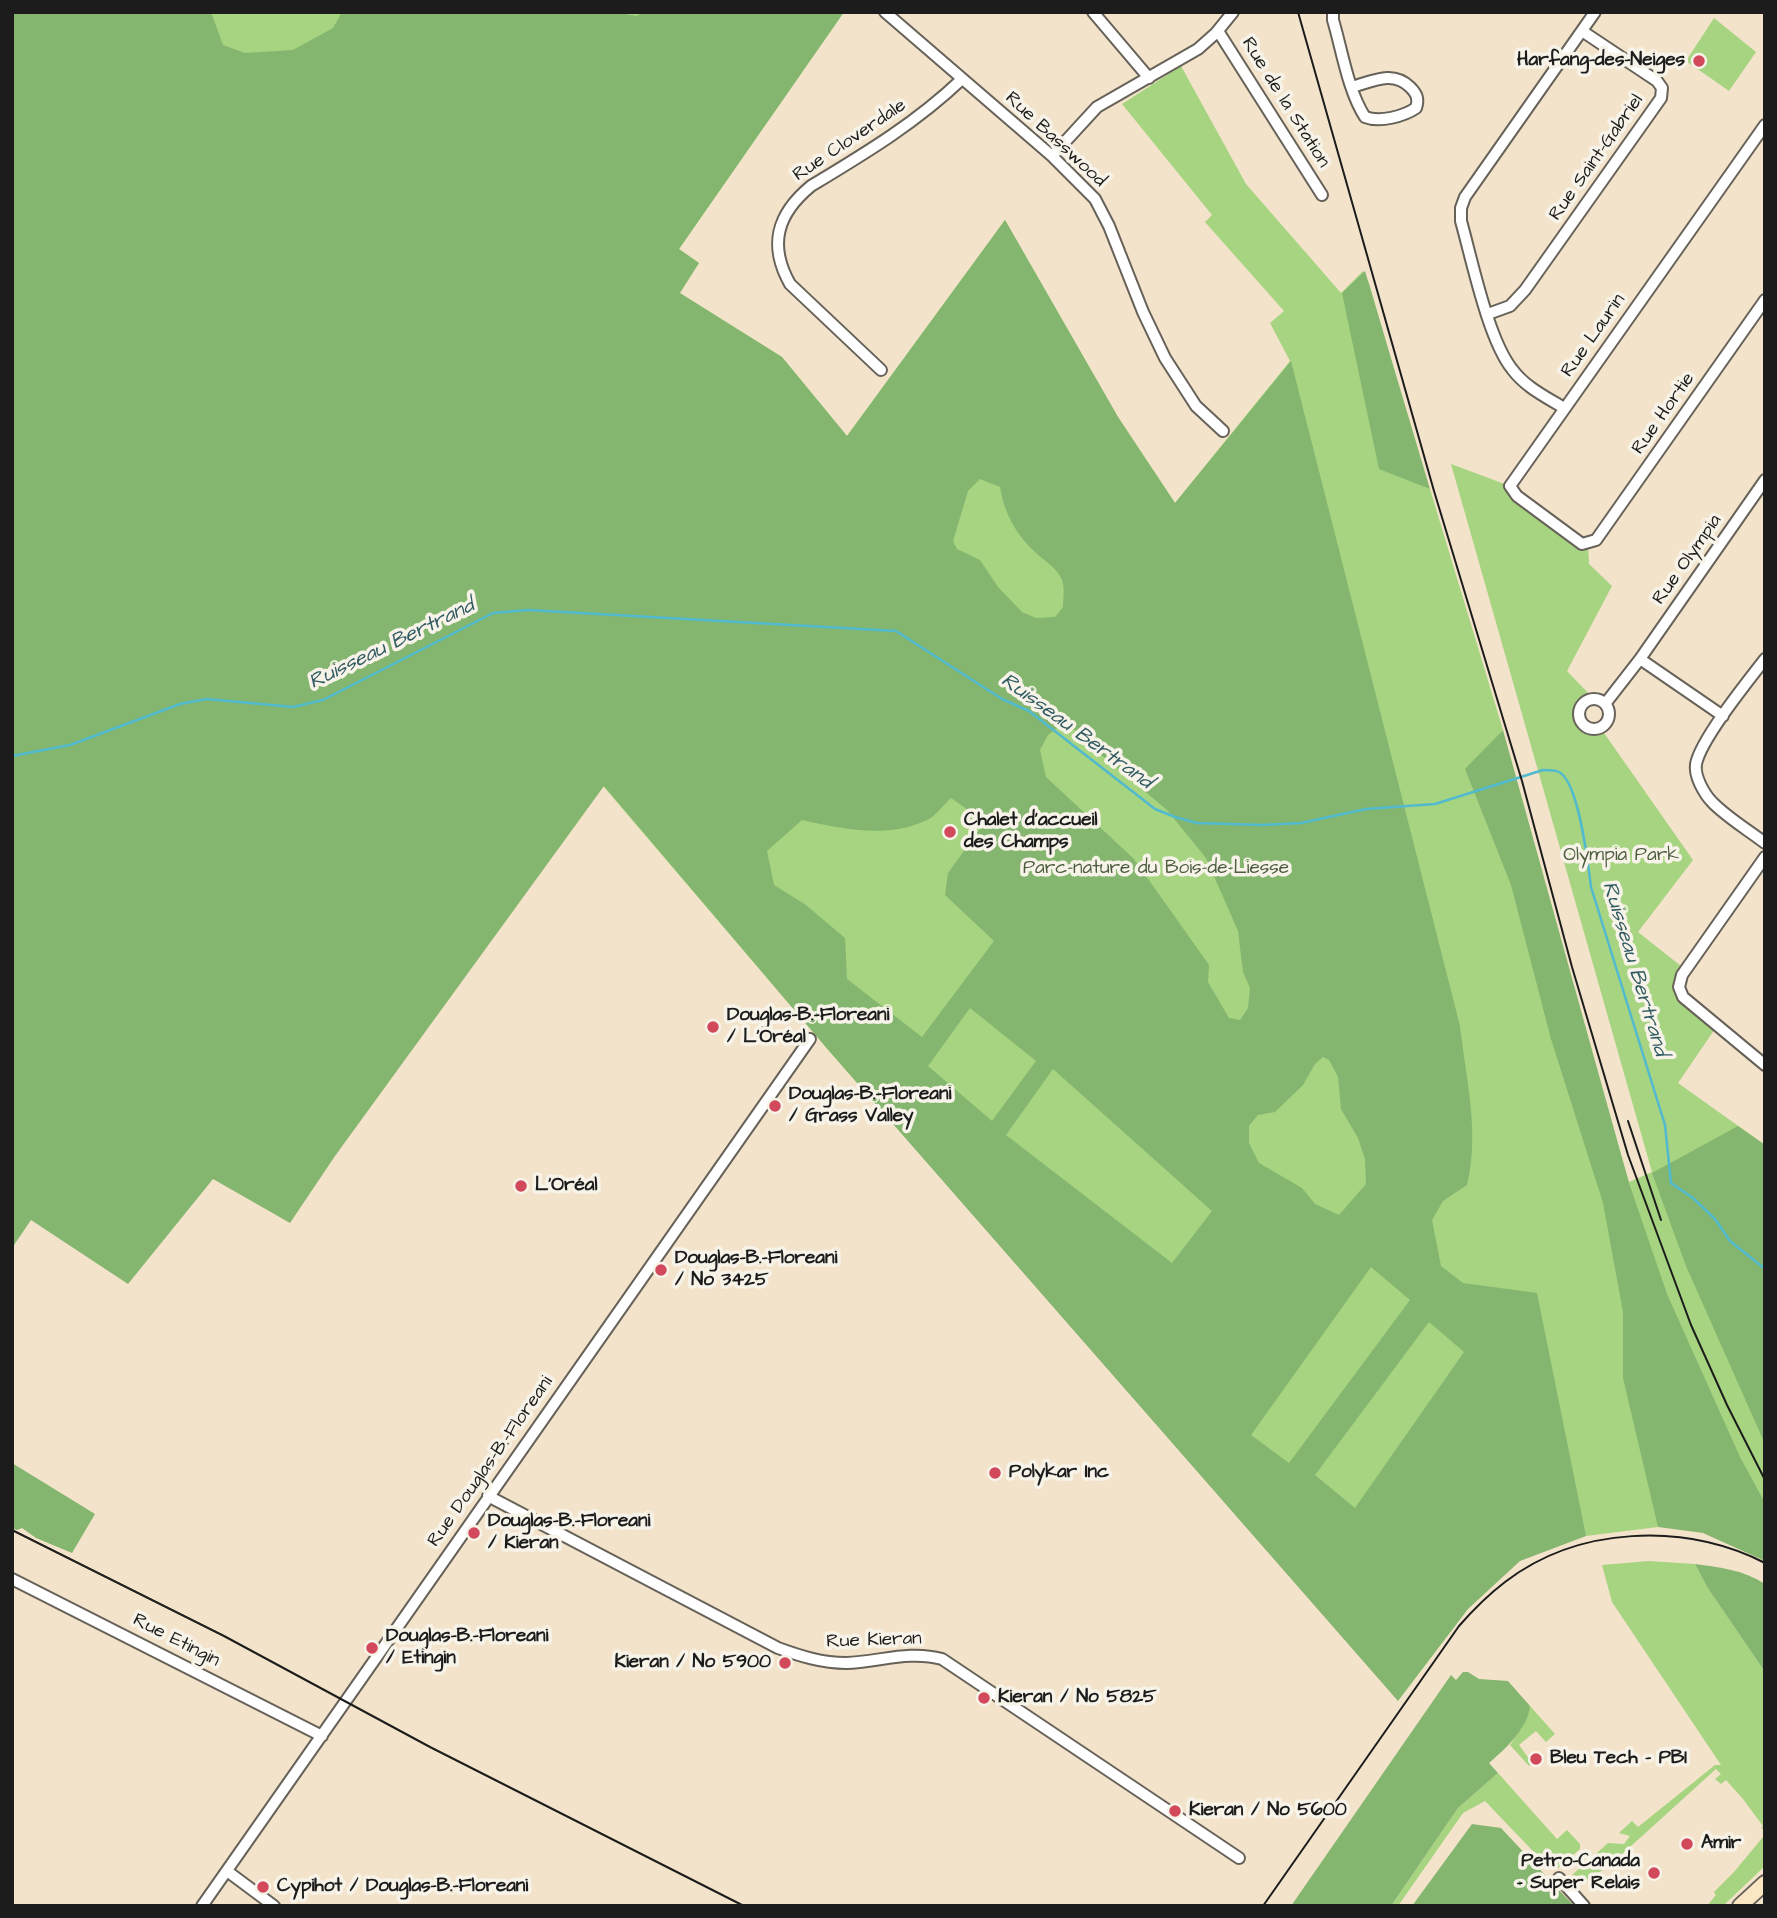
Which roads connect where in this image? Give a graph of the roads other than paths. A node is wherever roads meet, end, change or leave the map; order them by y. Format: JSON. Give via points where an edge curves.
{"nodes":[{"id":1,"x":886,"y":12,"type":"edge"},
{"id":2,"x":1093,"y":12,"type":"edge"},
{"id":3,"x":1233,"y":12,"type":"edge"},
{"id":4,"x":1333,"y":12,"type":"edge"},
{"id":5,"x":1595,"y":12,"type":"edge"},
{"id":6,"x":1218,"y":31,"type":"junction"},
{"id":7,"x":1582,"y":31,"type":"junction"},
{"id":8,"x":1149,"y":78,"type":"junction"},
{"id":9,"x":962,"y":79,"type":"junction"},
{"id":10,"x":1352,"y":87,"type":"junction"},
{"id":11,"x":1765,"y":125,"type":"edge"},
{"id":12,"x":1052,"y":156,"type":"junction"},
{"id":13,"x":1322,"y":195,"type":"dead end"},
{"id":14,"x":1765,"y":300,"type":"edge"},
{"id":15,"x":1488,"y":313,"type":"junction"},
{"id":16,"x":881,"y":370,"type":"dead end"},
{"id":17,"x":1564,"y":408,"type":"junction"},
{"id":18,"x":1223,"y":432,"type":"dead end"},
{"id":19,"x":1765,"y":480,"type":"edge"},
{"id":20,"x":1588,"y":544,"type":"joint"},
{"id":21,"x":1640,"y":659,"type":"junction"},
{"id":22,"x":1765,"y":659,"type":"edge"},
{"id":23,"x":1605,"y":704,"type":"dead end"},
{"id":24,"x":1723,"y":716,"type":"junction"},
{"id":25,"x":1765,"y":843,"type":"edge"},
{"id":26,"x":1765,"y":857,"type":"edge"},
{"id":27,"x":810,"y":1039,"type":"dead end"},
{"id":28,"x":1764,"y":1063,"type":"edge"},
{"id":29,"x":488,"y":1496,"type":"junction"},
{"id":30,"x":12,"y":1579,"type":"edge"},
{"id":31,"x":322,"y":1737,"type":"junction"},
{"id":32,"x":1239,"y":1858,"type":"dead end"},
{"id":33,"x":227,"y":1871,"type":"junction"},
{"id":34,"x":1559,"y":1878,"type":"dead end"},
{"id":35,"x":1765,"y":1883,"type":"edge"},
{"id":36,"x":202,"y":1906,"type":"edge"},
{"id":37,"x":274,"y":1906,"type":"edge"},
{"id":38,"x":1584,"y":1906,"type":"edge"},
{"id":39,"x":1741,"y":1906,"type":"edge"}],
"edges":[{"from":1,"to":9,"type":"street","name":"Rue Basswood"},
{"from":2,"to":8,"type":"street"},
{"from":3,"to":6,"type":"street"},
{"from":4,"to":10,"type":"street"},
{"from":5,"to":7,"type":"street"},
{"from":6,"to":8,"type":"street"},
{"from":6,"to":13,"type":"street","name":"Rue de la Station"},
{"from":7,"to":15,"type":"street","via":[[1461,208]]},
{"from":7,"to":15,"type":"street","name":"Rue Saint-Gabriel","via":[[1657,81],[1661,99],[1525,290],[1510,306]]},
{"from":8,"to":12,"type":"street","via":[[1097,107]]},
{"from":9,"to":12,"type":"street","name":"Rue Basswood"},
{"from":9,"to":16,"type":"street","name":"Rue Cloverdale","via":[[904,128],[811,186],[798,197],[778,234],[781,268],[790,284]]},
{"from":10,"to":10,"type":"street","via":[[1365,117],[1372,120],[1413,110],[1418,102],[1414,91],[1397,78]]},
{"from":11,"to":17,"type":"street","name":"Rue Laurin"},
{"from":12,"to":18,"type":"street","name":"Rue Basswood","via":[[1095,199],[1165,358],[1196,406]]},
{"from":14,"to":20,"type":"street","name":"Rue Hortie","via":[[1597,540]]},
{"from":15,"to":17,"type":"street","via":[[1502,355],[1513,371]]},
{"from":17,"to":20,"type":"street","name":"Rue Laurin","via":[[1510,486],[1577,541]]},
{"from":19,"to":21,"type":"street","name":"Rue Olympia"},
{"from":21,"to":23,"type":"street","name":"Rue Olympia"},
{"from":21,"to":24,"type":"street"},
{"from":22,"to":24,"type":"street"},
{"from":24,"to":25,"type":"street","via":[[1701,751],[1695,766],[1698,778],[1712,803]]},
{"from":26,"to":28,"type":"street","via":[[1682,975],[1679,987],[1683,997]]},
{"from":27,"to":29,"type":"street","name":"Rue Douglas-B.-Floreani"},
{"from":29,"to":31,"type":"street","name":"Rue Douglas-B.-Floreani"},
{"from":29,"to":32,"type":"street","name":"Rue Kieran","via":[[778,1648],[828,1662],[912,1654],[942,1659]]},
{"from":30,"to":31,"type":"street","name":"Rue Etingin"},
{"from":31,"to":33,"type":"street","name":"Rue Douglas-B.-Floreani"},
{"from":33,"to":36,"type":"street","name":"Rue Douglas-B.-Floreani"},
{"from":33,"to":37,"type":"street"},
{"from":34,"to":38,"type":"street"},
{"from":35,"to":39,"type":"main road"}]}
